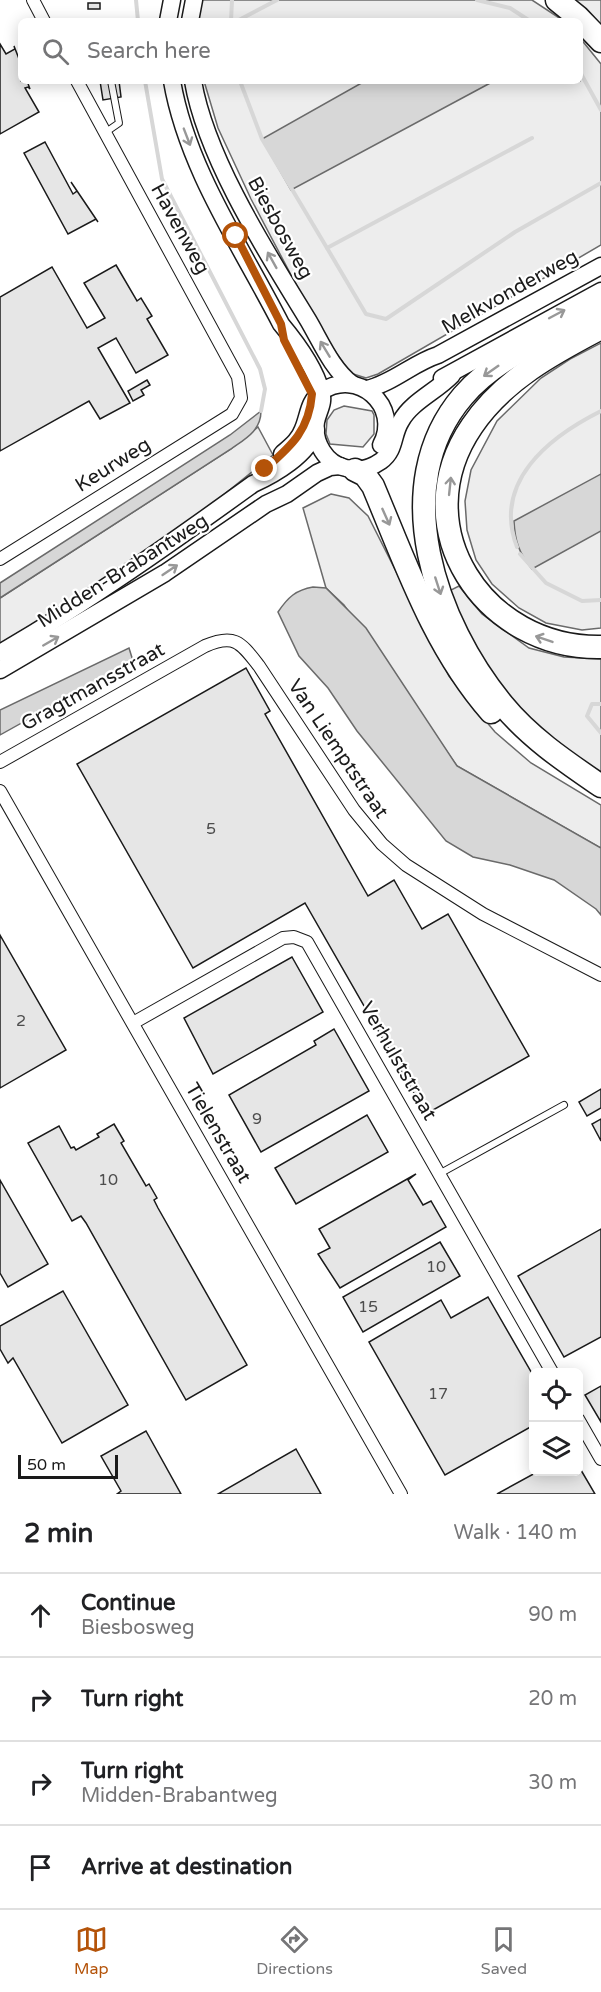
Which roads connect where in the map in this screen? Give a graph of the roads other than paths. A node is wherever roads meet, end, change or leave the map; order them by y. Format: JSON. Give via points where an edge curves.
{"nodes":[{"id":1,"x":33,"y":0,"type":"edge"},
{"id":2,"x":164,"y":0,"type":"edge"},
{"id":3,"x":172,"y":0,"type":"edge"},
{"id":4,"x":187,"y":0,"type":"edge"},
{"id":5,"x":194,"y":0,"type":"edge"},
{"id":6,"x":557,"y":0,"type":"edge"},
{"id":7,"x":42,"y":18,"type":"edge"},
{"id":8,"x":167,"y":18,"type":"edge"},
{"id":9,"x":168,"y":18,"type":"edge"},
{"id":10,"x":189,"y":18,"type":"edge"},
{"id":11,"x":190,"y":18,"type":"edge"},
{"id":12,"x":580,"y":18,"type":"edge"},
{"id":13,"x":583,"y":21,"type":"edge"},
{"id":14,"x":601,"y":41,"type":"edge"},
{"id":15,"x":79,"y":84,"type":"edge"},
{"id":16,"x":112,"y":84,"type":"edge"},
{"id":17,"x":173,"y":84,"type":"edge"},
{"id":18,"x":194,"y":84,"type":"edge"},
{"id":19,"x":105,"y":133,"type":"junction"},
{"id":20,"x":601,"y":266,"type":"edge"},
{"id":21,"x":601,"y":291,"type":"edge"},
{"id":22,"x":601,"y":309,"type":"edge"},
{"id":23,"x":592,"y":333,"type":"edge"},
{"id":24,"x":365,"y":390,"type":"junction"},
{"id":25,"x":241,"y":398,"type":"joint"},
{"id":26,"x":318,"y":401,"type":"junction"},
{"id":27,"x":393,"y":423,"type":"junction"},
{"id":28,"x":309,"y":431,"type":"junction"},
{"id":29,"x":341,"y":464,"type":"junction"},
{"id":30,"x":0,"y":559,"type":"edge"},
{"id":31,"x":206,"y":646,"type":"joint"},
{"id":32,"x":601,"y":647,"type":"edge"},
{"id":33,"x":0,"y":653,"type":"edge"},
{"id":34,"x":0,"y":670,"type":"edge"},
{"id":35,"x":0,"y":762,"type":"edge"},
{"id":36,"x":601,"y":786,"type":"edge"},
{"id":37,"x":0,"y":791,"type":"edge"},
{"id":38,"x":601,"y":792,"type":"edge"},
{"id":39,"x":601,"y":975,"type":"edge"},
{"id":40,"x":133,"y":1023,"type":"junction"},
{"id":41,"x":564,"y":1105,"type":"dead end"},
{"id":42,"x":439,"y":1174,"type":"junction"},
{"id":43,"x":550,"y":1368,"type":"edge"},
{"id":44,"x":581,"y":1422,"type":"edge"},
{"id":45,"x":601,"y":1459,"type":"edge"},
{"id":46,"x":401,"y":1494,"type":"edge"}],
"edges":[{"from":1,"to":7,"type":"street"},
{"from":2,"to":8,"type":"main road"},
{"from":3,"to":9,"type":"main road"},
{"from":4,"to":10,"type":"main road"},
{"from":5,"to":11,"type":"main road"},
{"from":6,"to":12,"type":"highway"},
{"from":13,"to":14,"type":"highway"},
{"from":15,"to":19,"type":"street","name":"Havenweg"},
{"from":16,"to":19,"type":"lane","via":[[119,123]]},
{"from":17,"to":26,"type":"main road","one_way":true,"via":[[185,133],[198,164],[281,324],[291,336]]},
{"from":24,"to":18,"type":"main road","name":"Biesbosweg","one_way":true,"via":[[341,376],[225,174],[207,133]]},
{"from":19,"to":25,"type":"street","name":"Havenweg","via":[[238,377]]},
{"from":20,"to":24,"type":"main road","name":"Melkvonderweg","via":[[438,355],[427,367]]},
{"from":27,"to":21,"type":"main road","one_way":true,"via":[[452,375]]},
{"from":22,"to":36,"type":"highway","one_way":true,"via":[[522,350],[476,382],[440,429],[429,460],[424,497],[436,579],[454,627],[476,668],[519,722]]},
{"from":32,"to":23,"type":"highway","one_way":true,"via":[[566,646],[545,640],[500,615],[475,590],[462,566],[448,512],[451,471],[476,420],[507,386]]},
{"from":24,"to":26,"type":"main road","name":"Melkvonderweg","via":[[338,385]]},
{"from":24,"to":26,"type":"main road","via":[[365,400],[353,395]]},
{"from":24,"to":27,"type":"main road"},
{"from":25,"to":30,"type":"street","name":"Keurweg","via":[[232,414]]},
{"from":26,"to":28,"type":"main road"},
{"from":27,"to":29,"type":"main road","name":"Midden-Brabantweg","via":[[393,447],[388,454],[370,467]]},
{"from":27,"to":29,"type":"main road","via":[[382,443],[369,455],[357,459],[336,454]]},
{"from":28,"to":29,"type":"main road","via":[[321,449]]},
{"from":28,"to":33,"type":"main road","name":"Midden-Brabantweg","via":[[253,484],[141,566]]},
{"from":34,"to":29,"type":"main road","name":"Midden-Brabantweg","one_way":true,"via":[[165,573],[317,472]]},
{"from":29,"to":38,"type":"highway","one_way":true,"via":[[365,475],[373,486],[434,627],[464,679],[529,748]]},
{"from":31,"to":35,"type":"street","name":"Gragtmansstraat"},
{"from":31,"to":39,"type":"street","name":"Van Liemptstraat","via":[[221,639],[233,639],[246,648],[354,810],[382,844],[406,865],[483,914]]},
{"from":37,"to":40,"type":"street","name":"Tielenstraat"},
{"from":40,"to":42,"type":"street","name":"Verhulststraat","via":[[283,938],[307,942]]},
{"from":40,"to":46,"type":"street","name":"Tielenstraat"},
{"from":41,"to":42,"type":"lane"},
{"from":42,"to":43,"type":"street","name":"Verhulststraat"},
{"from":44,"to":45,"type":"street"}]}
